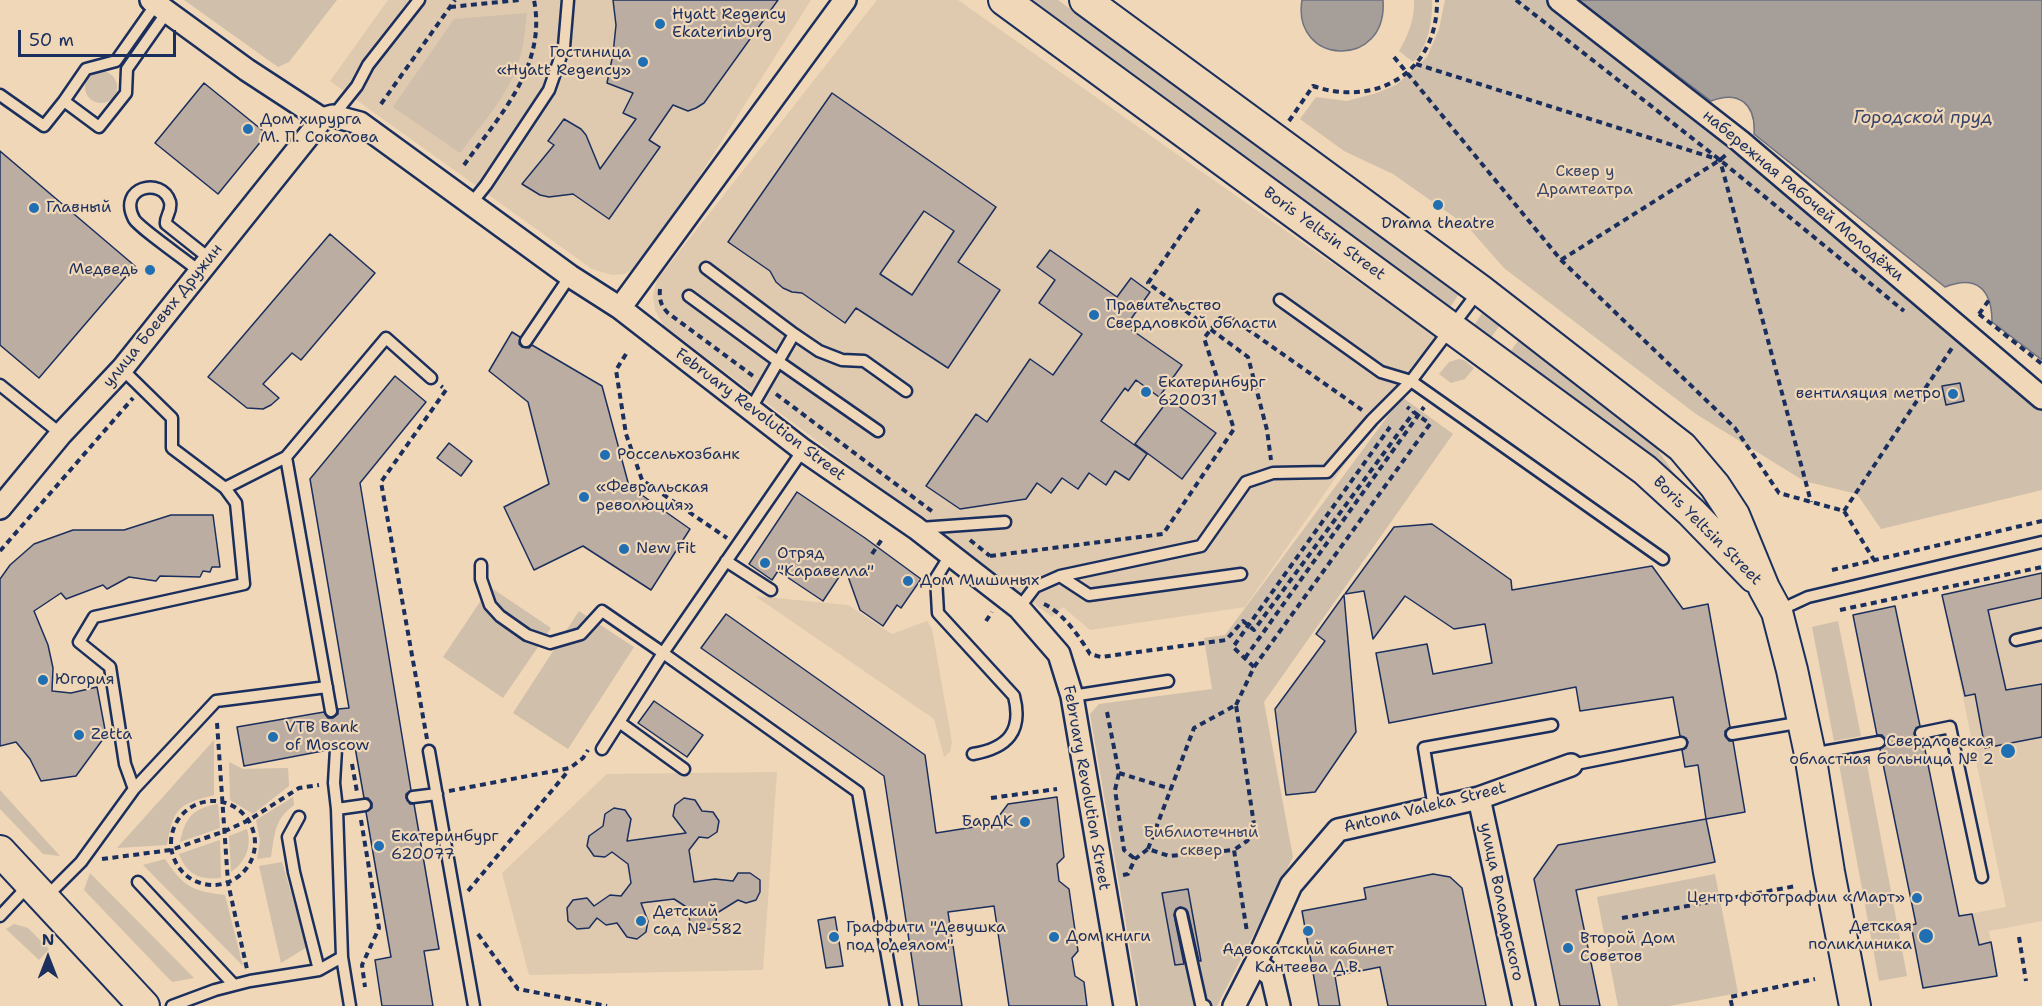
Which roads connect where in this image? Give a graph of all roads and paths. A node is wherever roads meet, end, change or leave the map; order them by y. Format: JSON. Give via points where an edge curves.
{"nodes":[{"id":1,"x":419,"y":0,"type":"edge"},
{"id":2,"x":455,"y":0,"type":"edge"},
{"id":3,"x":519,"y":0,"type":"edge"},
{"id":4,"x":534,"y":0,"type":"edge"},
{"id":5,"x":568,"y":0,"type":"edge"},
{"id":6,"x":845,"y":0,"type":"edge"},
{"id":7,"x":1004,"y":0,"type":"edge"},
{"id":8,"x":1085,"y":0,"type":"edge"},
{"id":9,"x":1437,"y":0,"type":"edge"},
{"id":10,"x":1516,"y":0,"type":"edge"},
{"id":11,"x":1559,"y":0,"type":"edge"},
{"id":12,"x":158,"y":6,"type":"edge"},
{"id":13,"x":450,"y":8,"type":"junction"},
{"id":14,"x":1394,"y":57,"type":"dead end"},
{"id":15,"x":1416,"y":64,"type":"junction"},
{"id":16,"x":1406,"y":72,"type":"junction"},
{"id":17,"x":0,"y":95,"type":"edge"},
{"id":18,"x":64,"y":101,"type":"junction"},
{"id":19,"x":381,"y":104,"type":"dead end"},
{"id":20,"x":327,"y":118,"type":"junction"},
{"id":21,"x":1289,"y":121,"type":"dead end"},
{"id":22,"x":1740,"y":141,"type":"junction"},
{"id":23,"x":1720,"y":160,"type":"junction"},
{"id":24,"x":464,"y":165,"type":"dead end"},
{"id":25,"x":470,"y":204,"type":"junction"},
{"id":26,"x":1199,"y":209,"type":"dead end"},
{"id":27,"x":1561,"y":260,"type":"junction"},
{"id":28,"x":205,"y":265,"type":"junction"},
{"id":29,"x":706,"y":268,"type":"dead end"},
{"id":30,"x":570,"y":276,"type":"junction"},
{"id":31,"x":660,"y":288,"type":"dead end"},
{"id":32,"x":1480,"y":290,"type":"junction"},
{"id":33,"x":689,"y":296,"type":"dead end"},
{"id":34,"x":1280,"y":300,"type":"dead end"},
{"id":35,"x":1989,"y":300,"type":"dead end"},
{"id":36,"x":620,"y":308,"type":"junction"},
{"id":37,"x":1905,"y":312,"type":"dead end"},
{"id":38,"x":1979,"y":315,"type":"dead end"},
{"id":39,"x":1452,"y":328,"type":"junction"},
{"id":40,"x":1211,"y":330,"type":"junction"},
{"id":41,"x":794,"y":334,"type":"junction"},
{"id":42,"x":526,"y":341,"type":"dead end"},
{"id":43,"x":1942,"y":342,"type":"dead end"},
{"id":44,"x":626,"y":354,"type":"dead end"},
{"id":45,"x":779,"y":362,"type":"junction"},
{"id":46,"x":122,"y":369,"type":"junction"},
{"id":47,"x":431,"y":378,"type":"joint"},
{"id":48,"x":1411,"y":381,"type":"junction"},
{"id":49,"x":0,"y":385,"type":"edge"},
{"id":50,"x":765,"y":385,"type":"junction"},
{"id":51,"x":141,"y":389,"type":"junction"},
{"id":52,"x":906,"y":391,"type":"dead end"},
{"id":53,"x":2042,"y":398,"type":"edge"},
{"id":54,"x":1405,"y":405,"type":"dead end"},
{"id":55,"x":750,"y":410,"type":"junction"},
{"id":56,"x":1419,"y":416,"type":"junction"},
{"id":57,"x":1374,"y":418,"type":"junction"},
{"id":58,"x":1391,"y":424,"type":"dead end"},
{"id":59,"x":878,"y":431,"type":"dead end"},
{"id":60,"x":61,"y":434,"type":"junction"},
{"id":61,"x":803,"y":450,"type":"junction"},
{"id":62,"x":286,"y":457,"type":"junction"},
{"id":63,"x":1273,"y":473,"type":"junction"},
{"id":64,"x":225,"y":489,"type":"junction"},
{"id":65,"x":913,"y":496,"type":"dead end"},
{"id":66,"x":1811,"y":503,"type":"junction"},
{"id":67,"x":0,"y":508,"type":"edge"},
{"id":68,"x":1844,"y":511,"type":"junction"},
{"id":69,"x":2042,"y":521,"type":"edge"},
{"id":70,"x":1005,"y":522,"type":"dead end"},
{"id":71,"x":916,"y":528,"type":"junction"},
{"id":72,"x":728,"y":538,"type":"dead end"},
{"id":73,"x":882,"y":539,"type":"dead end"},
{"id":74,"x":2042,"y":542,"type":"edge"},
{"id":75,"x":0,"y":551,"type":"edge"},
{"id":76,"x":872,"y":554,"type":"dead end"},
{"id":77,"x":951,"y":554,"type":"junction"},
{"id":78,"x":990,"y":556,"type":"dead end"},
{"id":79,"x":1663,"y":559,"type":"dead end"},
{"id":80,"x":1875,"y":560,"type":"junction"},
{"id":81,"x":726,"y":561,"type":"junction"},
{"id":82,"x":481,"y":565,"type":"dead end"},
{"id":83,"x":2042,"y":567,"type":"edge"},
{"id":84,"x":1832,"y":570,"type":"dead end"},
{"id":85,"x":1241,"y":574,"type":"dead end"},
{"id":86,"x":1060,"y":576,"type":"junction"},
{"id":87,"x":771,"y":590,"type":"dead end"},
{"id":88,"x":1770,"y":600,"type":"junction"},
{"id":89,"x":1019,"y":608,"type":"junction"},
{"id":90,"x":1840,"y":610,"type":"dead end"},
{"id":91,"x":2042,"y":634,"type":"edge"},
{"id":92,"x":2016,"y":640,"type":"dead end"},
{"id":93,"x":663,"y":653,"type":"junction"},
{"id":94,"x":1245,"y":658,"type":"junction"},
{"id":95,"x":1254,"y":667,"type":"junction"},
{"id":96,"x":1168,"y":681,"type":"dead end"},
{"id":97,"x":327,"y":687,"type":"junction"},
{"id":98,"x":1072,"y":696,"type":"junction"},
{"id":99,"x":216,"y":701,"type":"junction"},
{"id":100,"x":1236,"y":705,"type":"junction"},
{"id":101,"x":331,"y":711,"type":"dead end"},
{"id":102,"x":1107,"y":712,"type":"dead end"},
{"id":103,"x":619,"y":722,"type":"junction"},
{"id":104,"x":1803,"y":722,"type":"junction"},
{"id":105,"x":1552,"y":725,"type":"dead end"},
{"id":106,"x":1921,"y":733,"type":"dead end"},
{"id":107,"x":1732,"y":734,"type":"dead end"},
{"id":108,"x":1879,"y":742,"type":"dead end"},
{"id":109,"x":1681,"y":743,"type":"dead end"},
{"id":110,"x":336,"y":749,"type":"dead end"},
{"id":111,"x":602,"y":749,"type":"dead end"},
{"id":112,"x":429,"y":752,"type":"joint"},
{"id":113,"x":350,"y":754,"type":"dead end"},
{"id":114,"x":974,"y":754,"type":"dead end"},
{"id":115,"x":1810,"y":754,"type":"junction"},
{"id":116,"x":583,"y":758,"type":"dead end"},
{"id":117,"x":1571,"y":765,"type":"joint"},
{"id":118,"x":570,"y":768,"type":"junction"},
{"id":119,"x":684,"y":769,"type":"dead end"},
{"id":120,"x":1119,"y":773,"type":"junction"},
{"id":121,"x":355,"y":779,"type":"junction"},
{"id":122,"x":334,"y":783,"type":"junction"},
{"id":123,"x":134,"y":789,"type":"junction"},
{"id":124,"x":1057,"y":789,"type":"dead end"},
{"id":125,"x":1171,"y":789,"type":"junction"},
{"id":126,"x":437,"y":794,"type":"junction"},
{"id":127,"x":413,"y":797,"type":"dead end"},
{"id":128,"x":991,"y":798,"type":"dead end"},
{"id":129,"x":1479,"y":798,"type":"junction"},
{"id":130,"x":222,"y":801,"type":"junction"},
{"id":131,"x":362,"y":805,"type":"junction"},
{"id":132,"x":1434,"y":808,"type":"junction"},
{"id":133,"x":337,"y":809,"type":"junction"},
{"id":134,"x":299,"y":818,"type":"dead end"},
{"id":135,"x":249,"y":820,"type":"junction"},
{"id":136,"x":225,"y":831,"type":"junction"},
{"id":137,"x":1148,"y":849,"type":"junction"},
{"id":138,"x":171,"y":850,"type":"junction"},
{"id":139,"x":1234,"y":850,"type":"junction"},
{"id":140,"x":0,"y":851,"type":"edge"},
{"id":141,"x":1135,"y":859,"type":"junction"},
{"id":142,"x":81,"y":861,"type":"junction"},
{"id":143,"x":1116,"y":876,"type":"dead end"},
{"id":144,"x":1982,"y":877,"type":"dead end"},
{"id":145,"x":138,"y":882,"type":"dead end"},
{"id":146,"x":228,"y":883,"type":"junction"},
{"id":147,"x":1796,"y":886,"type":"dead end"},
{"id":148,"x":38,"y":891,"type":"junction"},
{"id":149,"x":456,"y":905,"type":"junction"},
{"id":150,"x":1180,"y":914,"type":"dead end"},
{"id":151,"x":0,"y":916,"type":"edge"},
{"id":152,"x":1622,"y":918,"type":"dead end"},
{"id":153,"x":2019,"y":937,"type":"dead end"},
{"id":154,"x":1248,"y":942,"type":"dead end"},
{"id":155,"x":342,"y":957,"type":"junction"},
{"id":156,"x":1256,"y":963,"type":"junction"},
{"id":157,"x":319,"y":970,"type":"junction"},
{"id":158,"x":1815,"y":979,"type":"dead end"},
{"id":159,"x":250,"y":981,"type":"junction"},
{"id":160,"x":2026,"y":981,"type":"dead end"},
{"id":161,"x":234,"y":985,"type":"junction"},
{"id":162,"x":366,"y":996,"type":"dead end"},
{"id":163,"x":144,"y":1006,"type":"edge"},
{"id":164,"x":172,"y":1006,"type":"edge"},
{"id":165,"x":350,"y":1006,"type":"edge"},
{"id":166,"x":474,"y":1006,"type":"edge"},
{"id":167,"x":607,"y":1006,"type":"edge"},
{"id":168,"x":896,"y":1006,"type":"edge"},
{"id":169,"x":1125,"y":1006,"type":"edge"},
{"id":170,"x":1205,"y":1006,"type":"edge"},
{"id":171,"x":1234,"y":1006,"type":"edge"},
{"id":172,"x":1279,"y":1006,"type":"edge"},
{"id":173,"x":1524,"y":1006,"type":"edge"},
{"id":174,"x":1732,"y":1006,"type":"edge"},
{"id":175,"x":1856,"y":1006,"type":"edge"}],
"edges":[{"from":1,"to":20,"type":"lane","via":[[368,65],[357,86]]},
{"from":2,"to":13,"type":"path"},
{"from":3,"to":13,"type":"path"},
{"from":4,"to":24,"type":"path","via":[[537,39],[528,67],[516,91]]},
{"from":5,"to":25,"type":"lane","via":[[564,47],[549,90]]},
{"from":6,"to":36,"type":"street"},
{"from":7,"to":39,"type":"street","name":"Boris Yeltsin Street"},
{"from":8,"to":32,"type":"street","name":"Boris Yeltsin Street"},
{"from":9,"to":15,"type":"path","via":[[1437,18],[1428,47]]},
{"from":10,"to":23,"type":"path"},
{"from":11,"to":22,"type":"street","name":"набережная Рабочей Молодёжи"},
{"from":12,"to":18,"type":"lane","via":[[116,61],[86,69]]},
{"from":12,"to":18,"type":"lane","via":[[127,69],[126,93],[99,127]]},
{"from":12,"to":20,"type":"street","name":"February Revolution Street","via":[[247,70]]},
{"from":13,"to":19,"type":"path"},
{"from":14,"to":16,"type":"path"},
{"from":15,"to":16,"type":"path"},
{"from":15,"to":23,"type":"path"},
{"from":16,"to":21,"type":"path","via":[[1377,89],[1356,93],[1333,93],[1313,86]]},
{"from":16,"to":27,"type":"path"},
{"from":17,"to":18,"type":"lane","via":[[44,126]]},
{"from":20,"to":25,"type":"street","name":"February Revolution Street","via":[[360,123]]},
{"from":20,"to":28,"type":"street","name":"улица Боевых Дружин"},
{"from":22,"to":23,"type":"path"},
{"from":22,"to":53,"type":"street","name":"набережная Рабочей Молодёжи"},
{"from":23,"to":27,"type":"path"},
{"from":23,"to":37,"type":"path"},
{"from":23,"to":66,"type":"path"},
{"from":25,"to":30,"type":"street","name":"February Revolution Street"},
{"from":26,"to":40,"type":"path","via":[[1148,283]]},
{"from":27,"to":66,"type":"path","via":[[1735,428],[1779,493]]},
{"from":28,"to":28,"type":"lane","via":[[166,224],[171,207],[164,193],[155,188],[138,190],[130,207],[135,221]]},
{"from":28,"to":46,"type":"street","name":"улица Боевых Дружин"},
{"from":29,"to":41,"type":"lane"},
{"from":30,"to":36,"type":"street","name":"February Revolution Street"},
{"from":30,"to":42,"type":"lane"},
{"from":31,"to":50,"type":"path","via":[[662,307],[668,313]]},
{"from":32,"to":39,"type":"lane"},
{"from":32,"to":88,"type":"street","name":"Boris Yeltsin Street","via":[[1682,447],[1734,515]]},
{"from":33,"to":45,"type":"lane"},
{"from":34,"to":48,"type":"lane","via":[[1381,372]]},
{"from":35,"to":38,"type":"path"},
{"from":36,"to":55,"type":"street","name":"February Revolution Street"},
{"from":39,"to":48,"type":"lane"},
{"from":39,"to":88,"type":"street","name":"Boris Yeltsin Street","via":[[1645,470],[1691,512]]},
{"from":40,"to":57,"type":"path","via":[[1220,318],[1233,319]]},
{"from":40,"to":63,"type":"path","via":[[1248,357],[1267,430]]},
{"from":40,"to":78,"type":"path","via":[[1204,338],[1234,429],[1163,534]]},
{"from":41,"to":45,"type":"lane"},
{"from":41,"to":52,"type":"lane","via":[[819,351],[842,360],[864,361]]},
{"from":43,"to":68,"type":"path","via":[[1952,350]]},
{"from":44,"to":72,"type":"path","via":[[616,370],[626,434],[642,480]]},
{"from":45,"to":50,"type":"lane"},
{"from":45,"to":59,"type":"lane"},
{"from":46,"to":51,"type":"lane"},
{"from":46,"to":60,"type":"street","name":"улица Боевых Дружин"},
{"from":47,"to":62,"type":"lane","via":[[386,338]]},
{"from":47,"to":112,"type":"path","via":[[446,390],[381,482]]},
{"from":48,"to":57,"type":"lane"},
{"from":48,"to":79,"type":"lane"},
{"from":49,"to":60,"type":"lane"},
{"from":50,"to":55,"type":"lane"},
{"from":50,"to":65,"type":"path"},
{"from":51,"to":64,"type":"lane","via":[[172,418],[172,448]]},
{"from":51,"to":75,"type":"path"},
{"from":54,"to":56,"type":"path"},
{"from":55,"to":61,"type":"street","name":"February Revolution Street"},
{"from":56,"to":94,"type":"path"},
{"from":56,"to":95,"type":"path","via":[[1430,424]]},
{"from":57,"to":63,"type":"lane","via":[[1327,472]]},
{"from":58,"to":94,"type":"path","via":[[1233,647]]},
{"from":60,"to":67,"type":"street","name":"улица Боевых Дружин"},
{"from":61,"to":71,"type":"street","name":"February Revolution Street"},
{"from":61,"to":81,"type":"lane"},
{"from":62,"to":64,"type":"lane"},
{"from":62,"to":97,"type":"lane"},
{"from":63,"to":86,"type":"lane","via":[[1246,482],[1201,546]]},
{"from":64,"to":123,"type":"lane","via":[[236,503],[244,584],[94,617],[79,642],[110,667],[125,764]]},
{"from":66,"to":68,"type":"path"},
{"from":68,"to":80,"type":"path"},
{"from":69,"to":80,"type":"path"},
{"from":70,"to":71,"type":"lane"},
{"from":71,"to":77,"type":"street","name":"February Revolution Street"},
{"from":73,"to":76,"type":"path"},
{"from":74,"to":88,"type":"lane","via":[[1808,597]]},
{"from":77,"to":89,"type":"street","name":"February Revolution Street"},
{"from":77,"to":114,"type":"lane","via":[[936,578],[938,613],[1014,696],[1018,712],[1017,725],[1002,745]]},
{"from":80,"to":84,"type":"path"},
{"from":81,"to":87,"type":"lane"},
{"from":81,"to":93,"type":"lane"},
{"from":82,"to":93,"type":"lane","via":[[489,605],[527,635],[550,642],[581,634],[602,611]]},
{"from":83,"to":90,"type":"path"},
{"from":85,"to":86,"type":"lane","via":[[1089,595]]},
{"from":86,"to":89,"type":"lane","via":[[1035,587]]},
{"from":88,"to":104,"type":"street"},
{"from":89,"to":98,"type":"street","name":"February Revolution Street","via":[[1059,654]]},
{"from":91,"to":92,"type":"lane"},
{"from":93,"to":103,"type":"lane"},
{"from":93,"to":168,"type":"lane","via":[[858,792]]},
{"from":94,"to":95,"type":"path"},
{"from":95,"to":100,"type":"path"},
{"from":96,"to":98,"type":"lane"},
{"from":97,"to":99,"type":"lane"},
{"from":97,"to":101,"type":"lane"},
{"from":98,"to":169,"type":"street","name":"February Revolution Street"},
{"from":99,"to":123,"type":"lane"},
{"from":99,"to":130,"type":"path"},
{"from":100,"to":125,"type":"path","via":[[1194,728]]},
{"from":100,"to":139,"type":"path","via":[[1255,831]]},
{"from":102,"to":120,"type":"path"},
{"from":103,"to":111,"type":"lane"},
{"from":103,"to":119,"type":"lane"},
{"from":104,"to":107,"type":"lane"},
{"from":104,"to":115,"type":"street"},
{"from":105,"to":132,"type":"lane","via":[[1424,748]]},
{"from":106,"to":144,"type":"lane","via":[[1950,727]]},
{"from":108,"to":115,"type":"lane"},
{"from":109,"to":117,"type":"lane"},
{"from":110,"to":122,"type":"lane"},
{"from":112,"to":126,"type":"lane"},
{"from":113,"to":121,"type":"path"},
{"from":115,"to":175,"type":"street"},
{"from":116,"to":118,"type":"path"},
{"from":117,"to":129,"type":"street","name":"Antona Valeka Street"},
{"from":118,"to":126,"type":"path"},
{"from":118,"to":149,"type":"path"},
{"from":120,"to":125,"type":"path"},
{"from":120,"to":141,"type":"path","via":[[1115,790],[1124,850]]},
{"from":121,"to":122,"type":"path"},
{"from":121,"to":131,"type":"path"},
{"from":122,"to":133,"type":"lane"},
{"from":122,"to":135,"type":"path","via":[[299,788]]},
{"from":123,"to":142,"type":"lane"},
{"from":124,"to":128,"type":"path"},
{"from":125,"to":137,"type":"path"},
{"from":126,"to":127,"type":"lane"},
{"from":126,"to":149,"type":"lane"},
{"from":129,"to":132,"type":"street","name":"Antona Valeka Street"},
{"from":129,"to":173,"type":"street","name":"улица Володарского"},
{"from":130,"to":135,"type":"path","via":[[236,807]]},
{"from":130,"to":136,"type":"path"},
{"from":130,"to":138,"type":"path","via":[[206,801],[186,809],[173,826]]},
{"from":131,"to":133,"type":"lane"},
{"from":131,"to":162,"type":"path","via":[[379,928],[362,965]]},
{"from":132,"to":156,"type":"street","name":"Antona Valeka Street","via":[[1338,830],[1291,885]]},
{"from":133,"to":155,"type":"lane"},
{"from":134,"to":157,"type":"lane","via":[[288,837]]},
{"from":135,"to":136,"type":"path"},
{"from":135,"to":146,"type":"path","via":[[255,837],[254,853],[247,869]]},
{"from":136,"to":138,"type":"path"},
{"from":136,"to":146,"type":"path"},
{"from":137,"to":139,"type":"path","via":[[1169,856]]},
{"from":137,"to":141,"type":"path"},
{"from":138,"to":142,"type":"path"},
{"from":138,"to":146,"type":"path","via":[[176,865],[192,880],[206,885]]},
{"from":139,"to":154,"type":"path"},
{"from":140,"to":148,"type":"street"},
{"from":141,"to":143,"type":"path","via":[[1128,874]]},
{"from":142,"to":148,"type":"lane"},
{"from":145,"to":161,"type":"lane"},
{"from":146,"to":159,"type":"path"},
{"from":147,"to":152,"type":"path"},
{"from":148,"to":151,"type":"lane"},
{"from":148,"to":163,"type":"street"},
{"from":149,"to":166,"type":"lane"},
{"from":149,"to":167,"type":"path","via":[[518,989]]},
{"from":150,"to":170,"type":"lane","via":[[1201,1004]]},
{"from":153,"to":160,"type":"path"},
{"from":155,"to":157,"type":"lane"},
{"from":155,"to":165,"type":"lane"},
{"from":156,"to":171,"type":"street","name":"Antona Valeka Street"},
{"from":156,"to":172,"type":"street","via":[[1272,976]]},
{"from":157,"to":159,"type":"lane"},
{"from":158,"to":174,"type":"path","via":[[1730,997]]},
{"from":159,"to":161,"type":"lane"},
{"from":161,"to":164,"type":"lane"}]}
